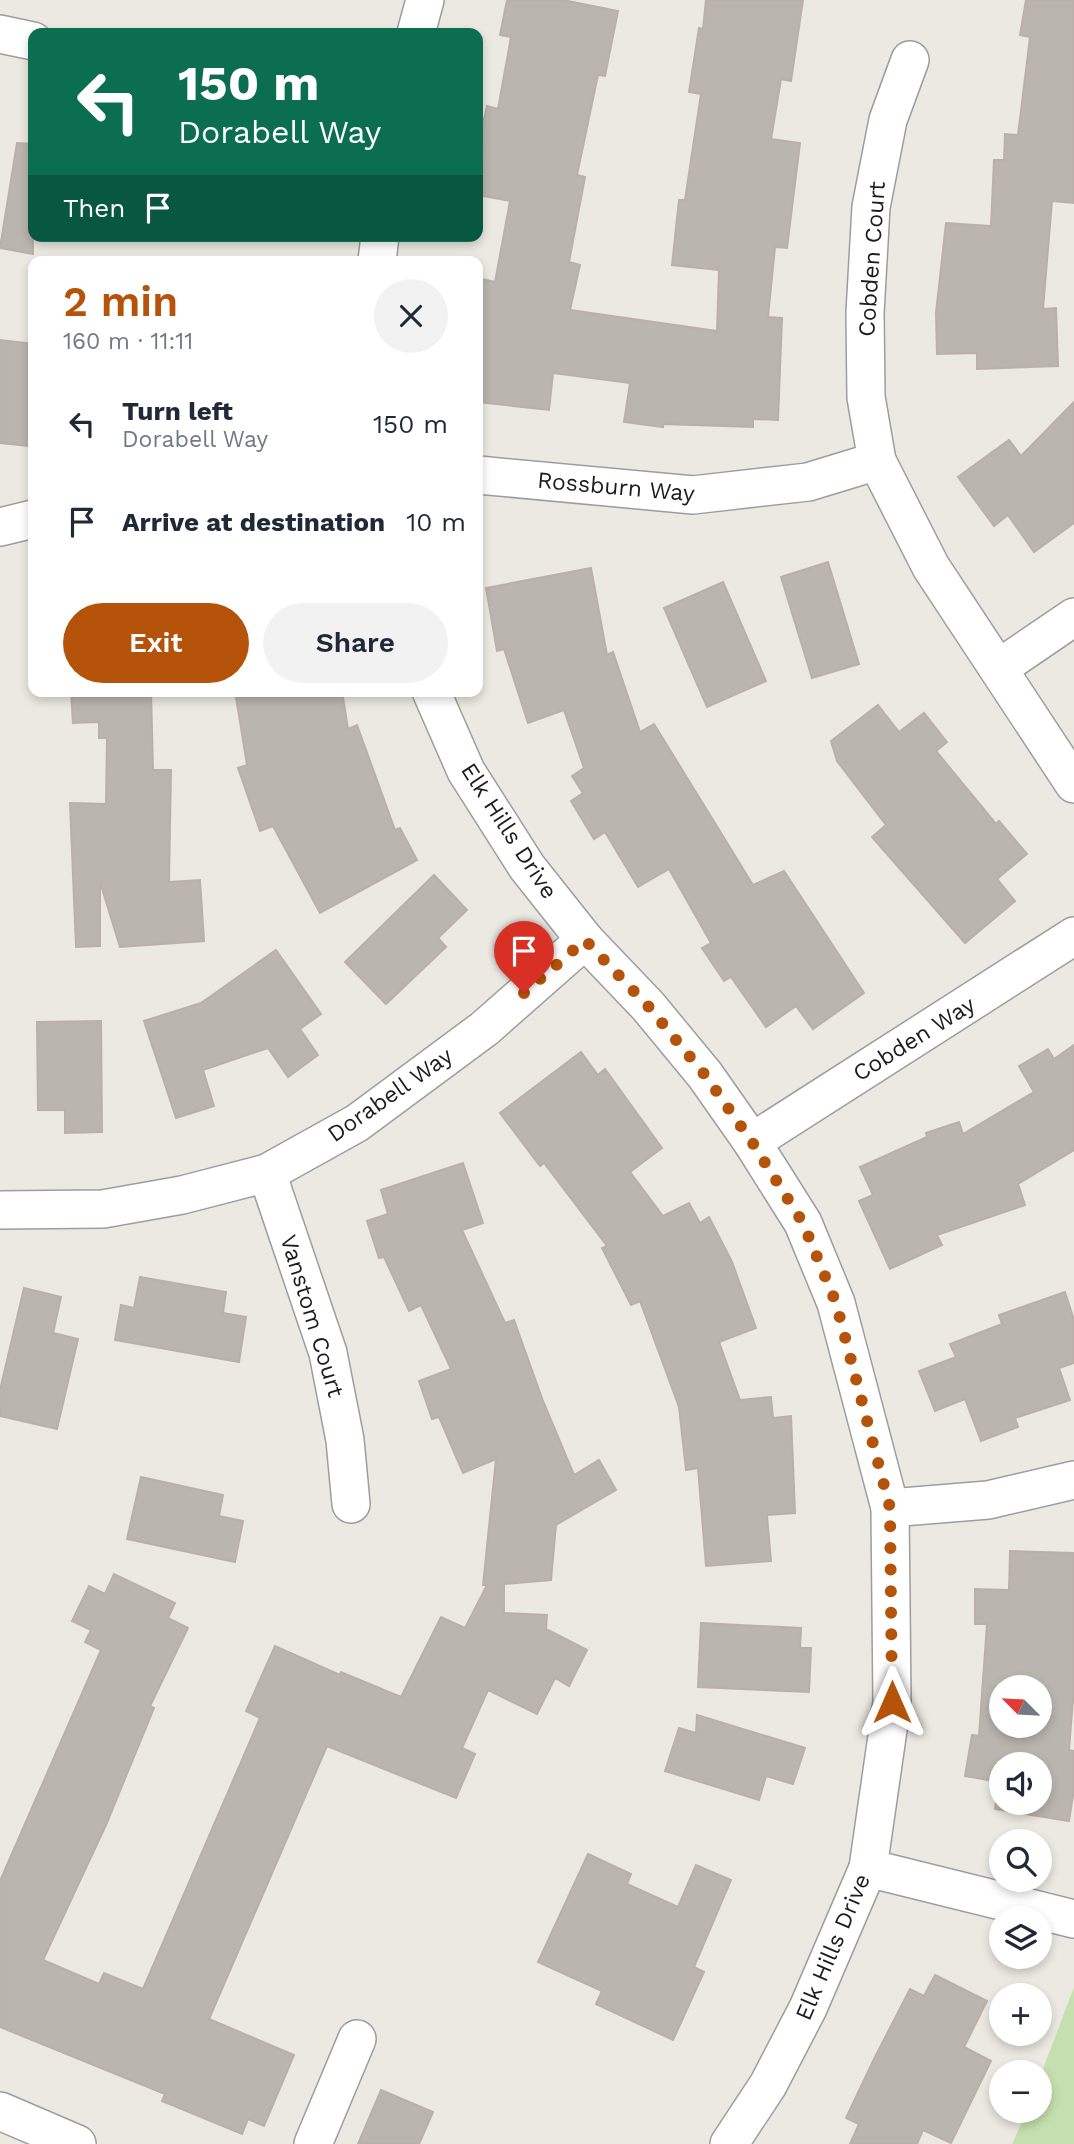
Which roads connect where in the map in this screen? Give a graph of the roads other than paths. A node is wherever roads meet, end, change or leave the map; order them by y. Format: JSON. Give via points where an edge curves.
{"nodes":[{"id":1,"x":425,"y":0,"type":"edge"},
{"id":2,"x":417,"y":28,"type":"edge"},
{"id":3,"x":0,"y":34,"type":"edge"},
{"id":4,"x":28,"y":40,"type":"edge"},
{"id":5,"x":910,"y":60,"type":"dead end"},
{"id":6,"x":877,"y":461,"type":"junction"},
{"id":7,"x":483,"y":475,"type":"edge"},
{"id":8,"x":28,"y":520,"type":"edge"},
{"id":9,"x":0,"y":527,"type":"edge"},
{"id":10,"x":1074,"y":617,"type":"edge"},
{"id":11,"x":999,"y":668,"type":"junction"},
{"id":12,"x":434,"y":697,"type":"edge"},
{"id":13,"x":1074,"y":784,"type":"edge"},
{"id":14,"x":1074,"y":936,"type":"edge"},
{"id":15,"x":585,"y":940,"type":"junction"},
{"id":16,"x":752,"y":1142,"type":"junction"},
{"id":17,"x":267,"y":1173,"type":"junction"},
{"id":18,"x":0,"y":1210,"type":"edge"},
{"id":19,"x":1074,"y":1480,"type":"edge"},
{"id":20,"x":351,"y":1504,"type":"dead end"},
{"id":21,"x":890,"y":1508,"type":"junction"},
{"id":22,"x":868,"y":1868,"type":"junction"},
{"id":23,"x":1074,"y":1919,"type":"edge"},
{"id":24,"x":357,"y":2039,"type":"dead end"},
{"id":25,"x":0,"y":2111,"type":"edge"},
{"id":26,"x":77,"y":2144,"type":"edge"},
{"id":27,"x":313,"y":2144,"type":"edge"},
{"id":28,"x":729,"y":2144,"type":"edge"}],
"edges":[{"from":1,"to":2,"type":"street"},
{"from":3,"to":4,"type":"street"},
{"from":5,"to":6,"type":"street","name":"Cobden Court","via":[[888,120],[871,207],[866,397]]},
{"from":6,"to":7,"type":"street","name":"Rossburn Way","via":[[808,482],[693,495]]},
{"from":6,"to":11,"type":"street","via":[[931,568]]},
{"from":8,"to":9,"type":"street"},
{"from":10,"to":11,"type":"street"},
{"from":11,"to":13,"type":"street"},
{"from":12,"to":15,"type":"street","name":"Elk Hills Drive","via":[[466,771],[527,867]]},
{"from":14,"to":16,"type":"street","name":"Cobden Way"},
{"from":15,"to":16,"type":"street","name":"Elk Hills Drive","via":[[705,1075]]},
{"from":15,"to":17,"type":"street","name":"Dorabell Way","via":[[484,1029],[357,1123]]},
{"from":16,"to":21,"type":"street","name":"Elk Hills Drive","via":[[803,1223],[836,1303]]},
{"from":17,"to":18,"type":"street","name":"Dorabell Way","via":[[103,1209]]},
{"from":17,"to":20,"type":"street","name":"Vanstom Court","via":[[328,1353],[345,1440]]},
{"from":19,"to":21,"type":"street","via":[[988,1500]]},
{"from":21,"to":22,"type":"street","name":"Elk Hills Drive","via":[[892,1702]]},
{"from":22,"to":23,"type":"street"},
{"from":22,"to":28,"type":"street","name":"Elk Hills Drive","via":[[808,2008],[768,2085]]},
{"from":24,"to":27,"type":"street"},
{"from":25,"to":26,"type":"street"}]}
